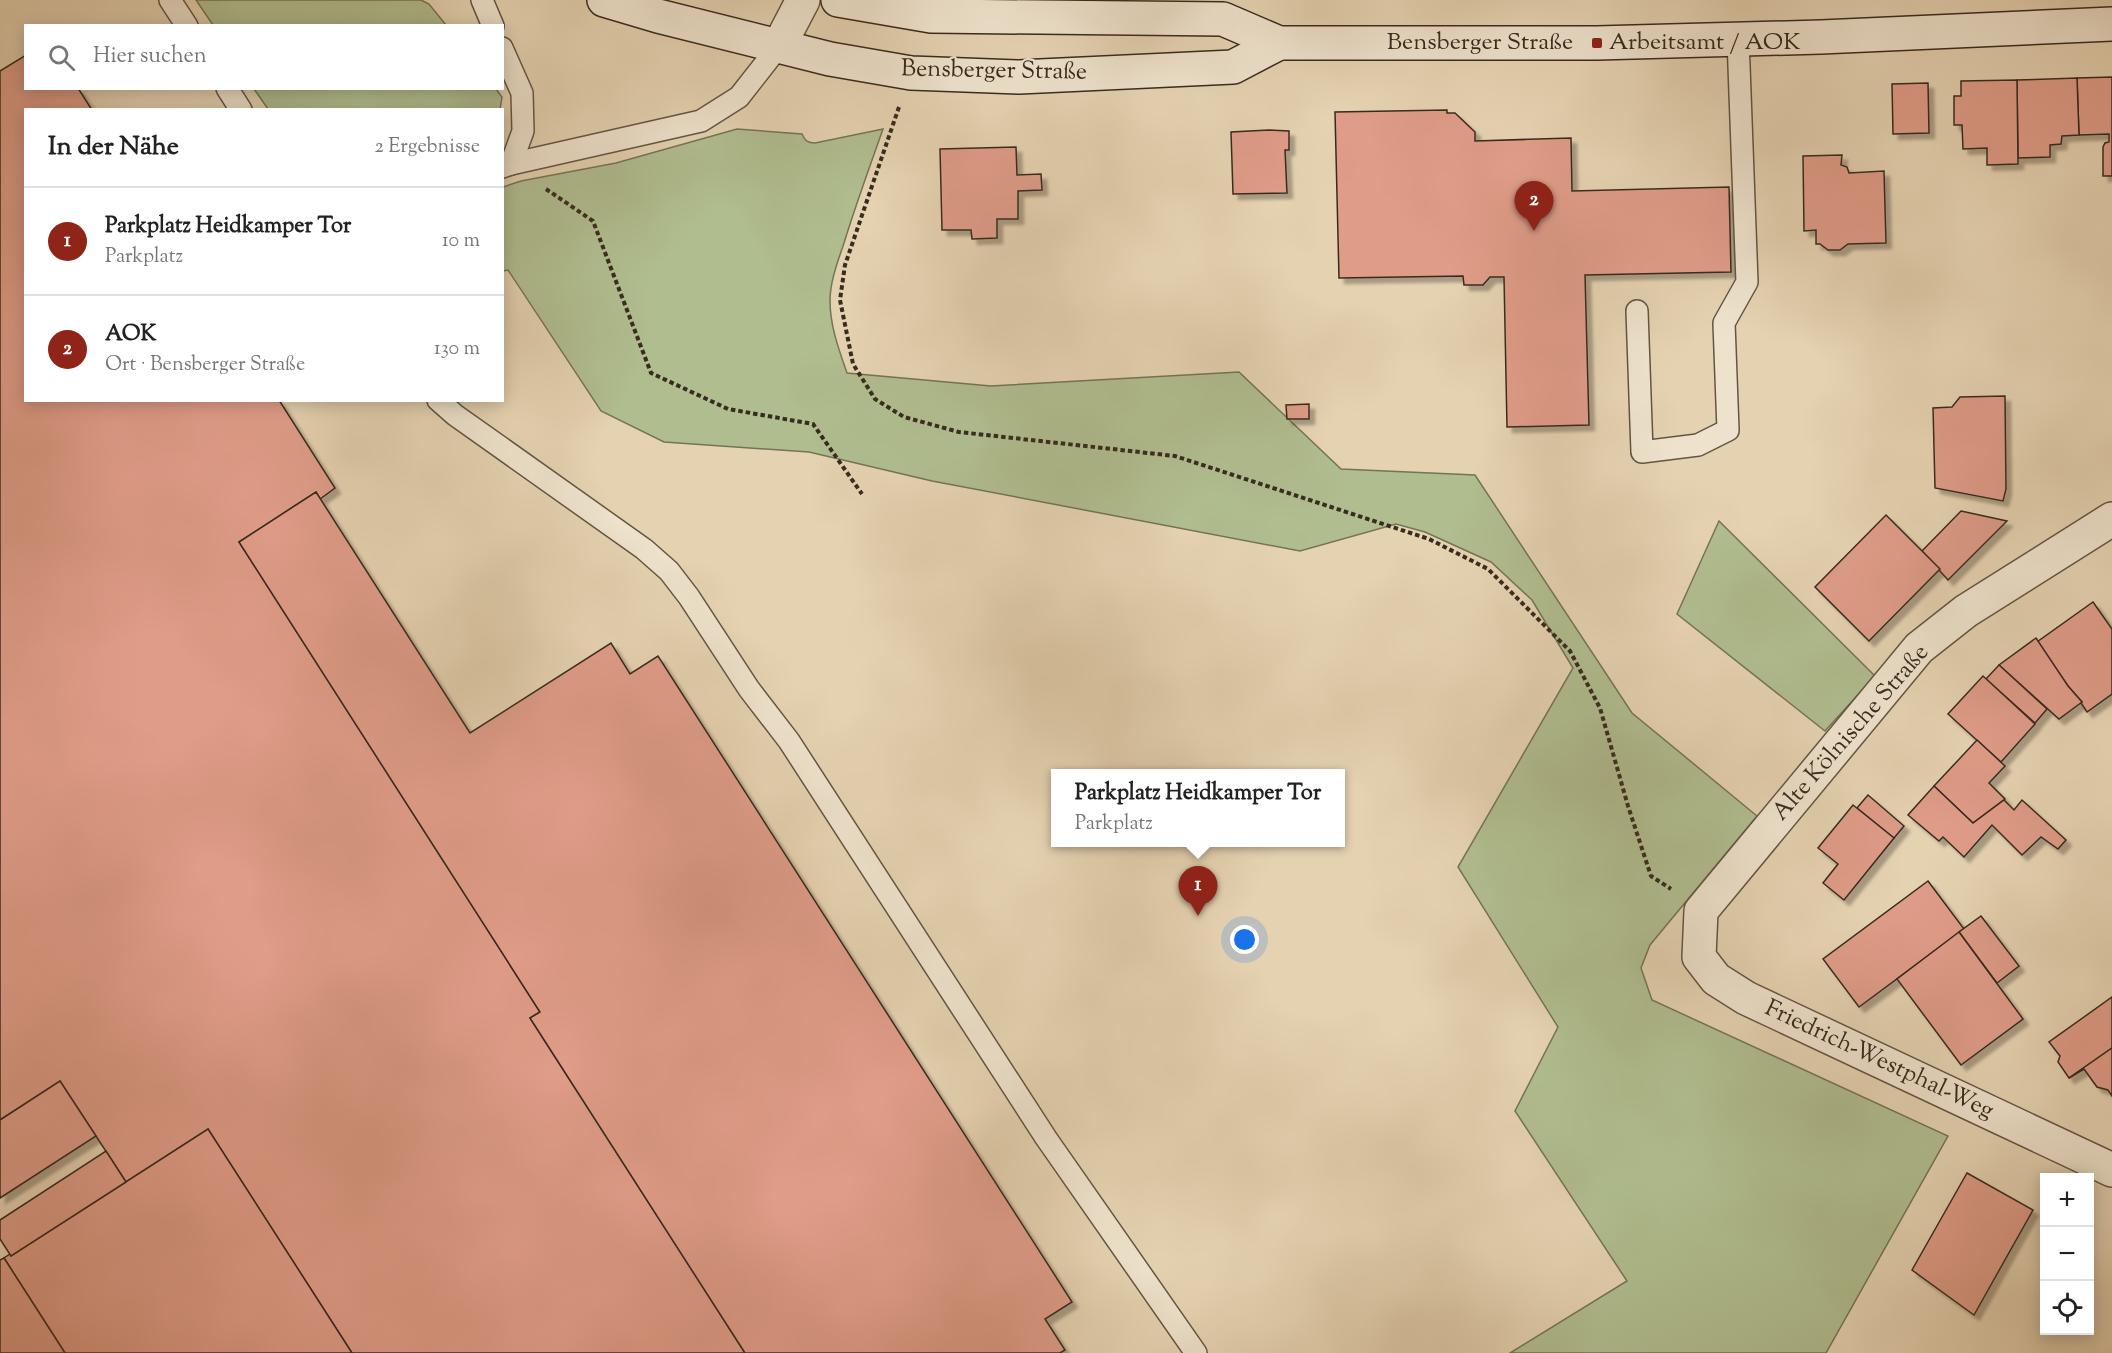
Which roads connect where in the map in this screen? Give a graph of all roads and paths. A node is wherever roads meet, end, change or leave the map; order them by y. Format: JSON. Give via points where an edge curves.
{"nodes":[{"id":1,"x":170,"y":0,"type":"edge"},
{"id":2,"x":482,"y":0,"type":"edge"},
{"id":3,"x":604,"y":0,"type":"edge"},
{"id":4,"x":803,"y":0,"type":"edge"},
{"id":5,"x":838,"y":0,"type":"edge"},
{"id":6,"x":186,"y":24,"type":"edge"},
{"id":7,"x":492,"y":24,"type":"edge"},
{"id":8,"x":2112,"y":24,"type":"edge"},
{"id":9,"x":1738,"y":39,"type":"junction"},
{"id":10,"x":1279,"y":43,"type":"junction"},
{"id":11,"x":779,"y":46,"type":"junction"},
{"id":12,"x":504,"y":52,"type":"edge"},
{"id":13,"x":911,"y":73,"type":"junction"},
{"id":14,"x":228,"y":90,"type":"edge"},
{"id":15,"x":239,"y":108,"type":"edge"},
{"id":16,"x":507,"y":166,"type":"edge"},
{"id":17,"x":1637,"y":311,"type":"dead end"},
{"id":18,"x":440,"y":402,"type":"edge"},
{"id":19,"x":862,"y":494,"type":"dead end"},
{"id":20,"x":2112,"y":519,"type":"edge"},
{"id":21,"x":1701,"y":911,"type":"junction"},
{"id":22,"x":2112,"y":1170,"type":"edge"},
{"id":23,"x":1196,"y":1353,"type":"edge"}],
"edges":[{"from":1,"to":6,"type":"lane"},
{"from":2,"to":7,"type":"lane"},
{"from":3,"to":11,"type":"main road","name":"Bensberger Straße"},
{"from":4,"to":11,"type":"main road"},
{"from":5,"to":10,"type":"main road","name":"Bensberger Straße","via":[[931,16],[1223,19]]},
{"from":8,"to":9,"type":"main road","name":"Bensberger Straße"},
{"from":9,"to":10,"type":"main road","name":"Bensberger Straße"},
{"from":9,"to":17,"type":"lane","via":[[1747,282],[1724,323],[1728,430],[1698,445],[1642,452]]},
{"from":10,"to":13,"type":"main road","name":"Bensberger Straße","via":[[1233,67],[1019,77]]},
{"from":11,"to":13,"type":"main road","name":"Bensberger Straße"},
{"from":11,"to":16,"type":"lane","via":[[739,97],[701,121]]},
{"from":12,"to":16,"type":"lane","via":[[522,93],[523,131]]},
{"from":13,"to":21,"type":"path","via":[[845,265],[840,300],[853,364],[876,399],[904,417],[959,432],[1175,456],[1429,539],[1488,569],[1570,651],[1600,708],[1651,876]]},
{"from":14,"to":15,"type":"lane"},
{"from":16,"to":19,"type":"path","via":[[592,221],[651,373],[728,409],[813,424]]},
{"from":18,"to":23,"type":"lane","via":[[669,571],[789,741],[1046,1138]]},
{"from":20,"to":21,"type":"main road","name":"Alte Kölnische Straße","via":[[1966,611],[1919,648]]},
{"from":21,"to":22,"type":"main road","name":"Friedrich-Westphal-Weg","via":[[1699,957],[1716,979],[1746,998]]}]}
